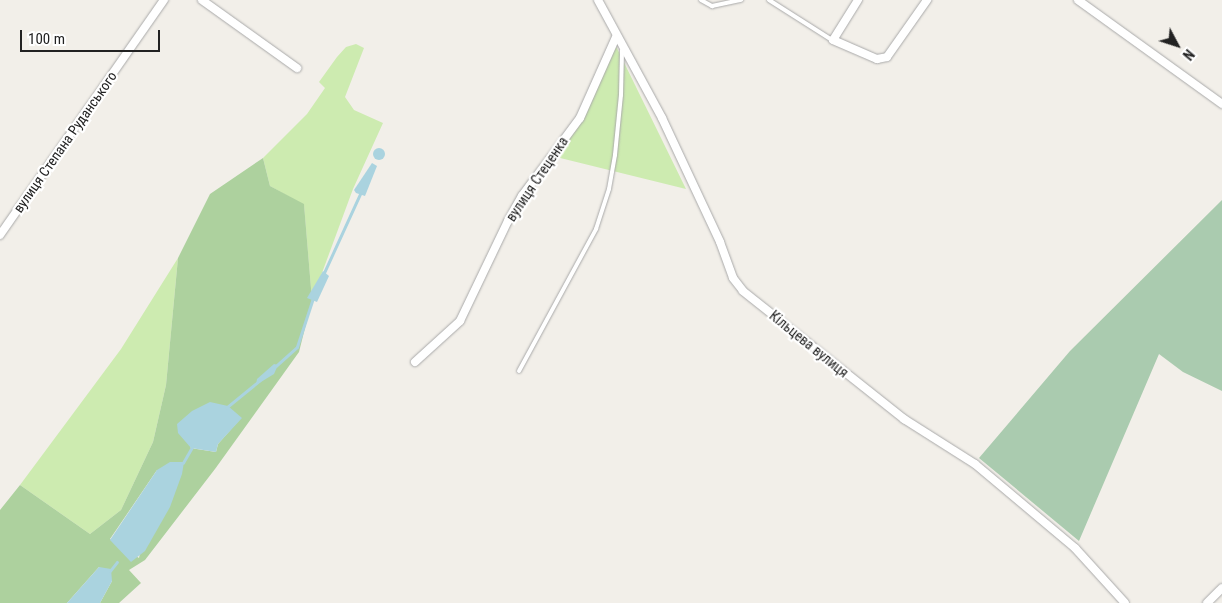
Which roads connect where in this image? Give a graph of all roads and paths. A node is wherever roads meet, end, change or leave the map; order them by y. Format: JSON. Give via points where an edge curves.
{"nodes":[{"id":1,"x":164,"y":0,"type":"edge"},
{"id":2,"x":202,"y":0,"type":"edge"},
{"id":3,"x":598,"y":0,"type":"edge"},
{"id":4,"x":701,"y":0,"type":"edge"},
{"id":5,"x":741,"y":0,"type":"edge"},
{"id":6,"x":769,"y":0,"type":"edge"},
{"id":7,"x":858,"y":0,"type":"edge"},
{"id":8,"x":927,"y":0,"type":"edge"},
{"id":9,"x":1078,"y":0,"type":"edge"},
{"id":10,"x":616,"y":37,"type":"junction"},
{"id":11,"x":833,"y":40,"type":"junction"},
{"id":12,"x":622,"y":47,"type":"junction"},
{"id":13,"x":298,"y":68,"type":"dead end"},
{"id":14,"x":1222,"y":104,"type":"edge"},
{"id":15,"x":0,"y":235,"type":"edge"},
{"id":16,"x":415,"y":362,"type":"dead end"},
{"id":17,"x":519,"y":371,"type":"dead end"},
{"id":18,"x":1222,"y":588,"type":"edge"},
{"id":19,"x":1125,"y":603,"type":"edge"},
{"id":20,"x":1207,"y":603,"type":"edge"}],
"edges":[{"from":1,"to":15,"type":"street","name":"вулиця Степана Руданського"},
{"from":2,"to":13,"type":"street"},
{"from":3,"to":10,"type":"street","name":"Кільцева вулиця"},
{"from":4,"to":5,"type":"lane","via":[[712,6]]},
{"from":6,"to":11,"type":"lane"},
{"from":7,"to":11,"type":"street"},
{"from":8,"to":11,"type":"street","via":[[887,57],[877,59]]},
{"from":9,"to":14,"type":"street"},
{"from":10,"to":12,"type":"street","name":"Кільцева вулиця"},
{"from":10,"to":16,"type":"street","name":"вулиця Стеценка","via":[[580,118],[522,196],[460,321]]},
{"from":12,"to":17,"type":"lane","via":[[621,95],[609,189],[596,229]]},
{"from":12,"to":19,"type":"street","name":"Кільцева вулиця","via":[[662,118],[734,278],[743,291],[904,419],[975,464],[1075,548]]},
{"from":18,"to":20,"type":"street"}]}
